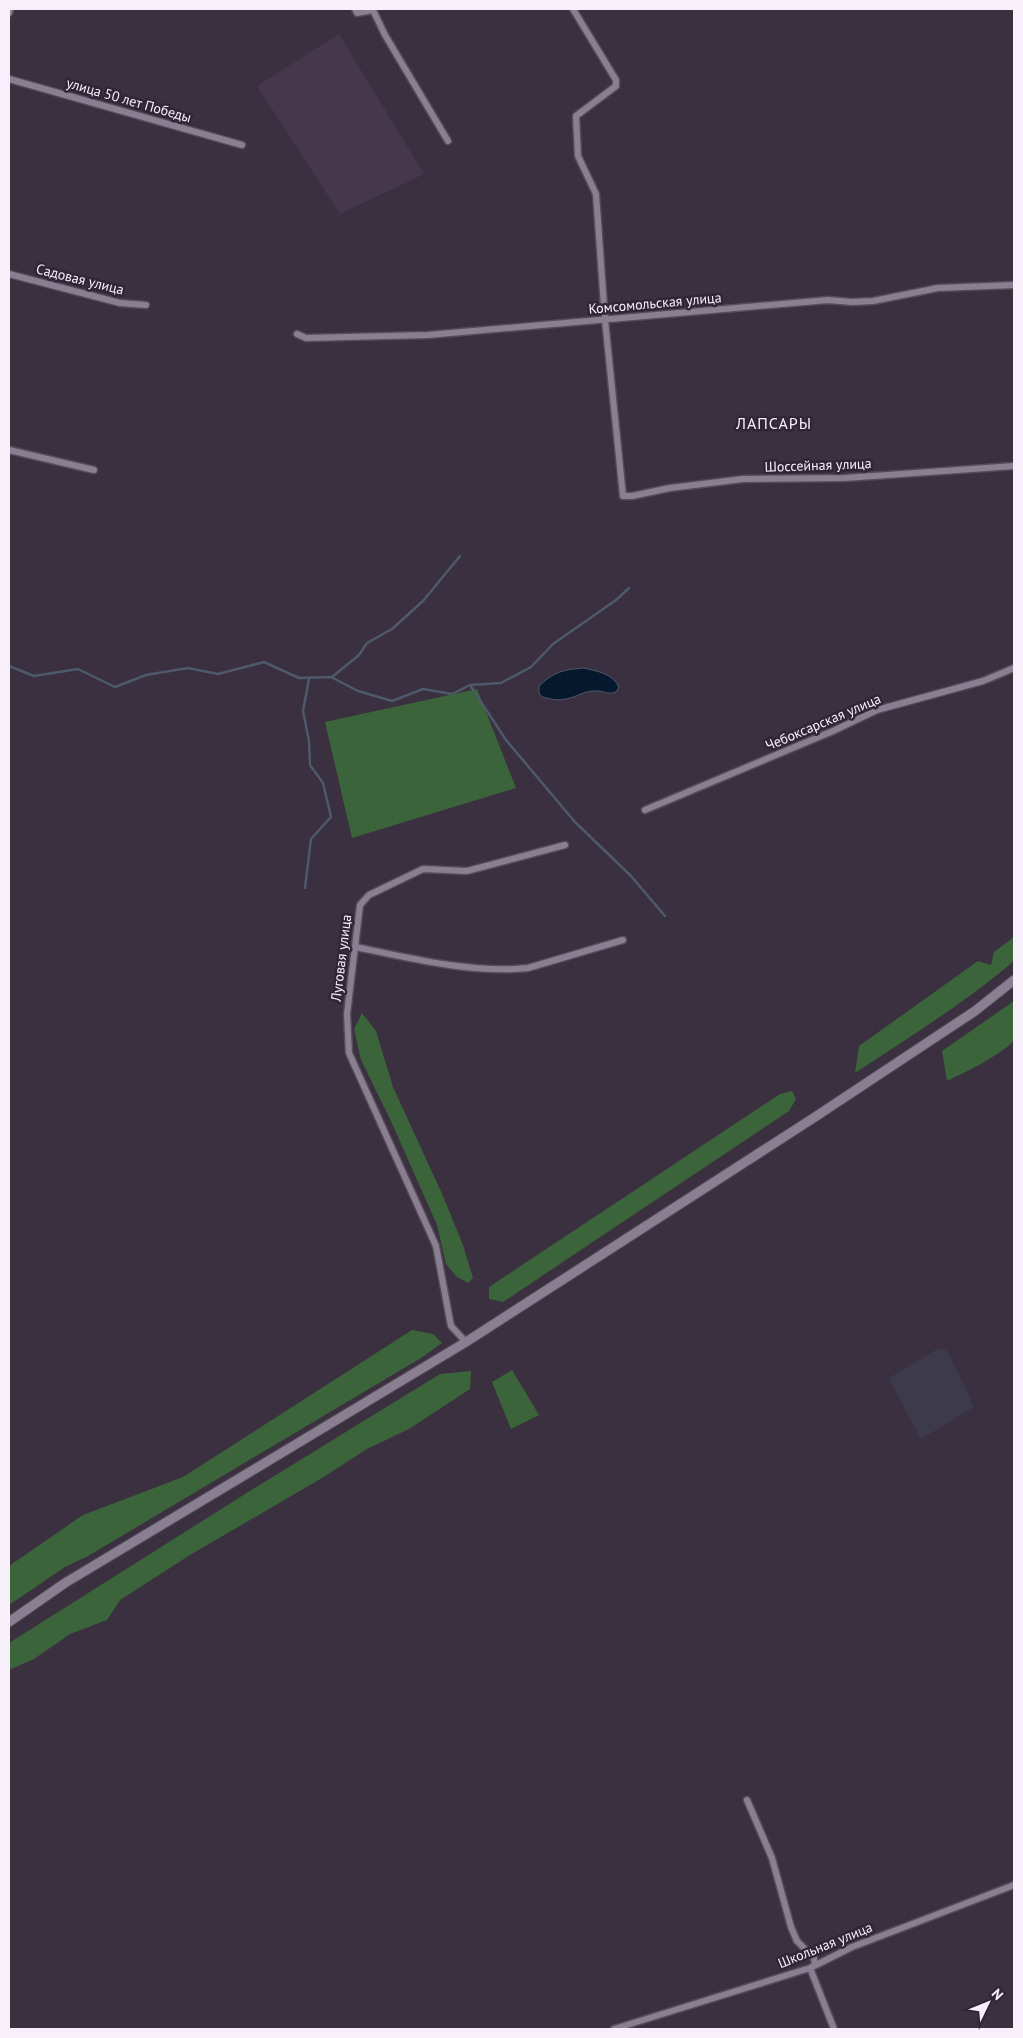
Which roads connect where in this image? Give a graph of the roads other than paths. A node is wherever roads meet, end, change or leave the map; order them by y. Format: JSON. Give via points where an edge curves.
{"nodes":[{"id":1,"x":10,"y":9,"type":"edge"},
{"id":2,"x":355,"y":9,"type":"edge"},
{"id":3,"x":573,"y":9,"type":"edge"},
{"id":4,"x":9,"y":13,"type":"edge"},
{"id":5,"x":9,"y":79,"type":"edge"},
{"id":6,"x":448,"y":140,"type":"dead end"},
{"id":7,"x":242,"y":144,"type":"dead end"},
{"id":8,"x":9,"y":274,"type":"edge"},
{"id":9,"x":1014,"y":285,"type":"edge"},
{"id":10,"x":146,"y":305,"type":"dead end"},
{"id":11,"x":605,"y":320,"type":"junction"},
{"id":12,"x":297,"y":334,"type":"dead end"},
{"id":13,"x":9,"y":450,"type":"edge"},
{"id":14,"x":1014,"y":466,"type":"edge"},
{"id":15,"x":94,"y":470,"type":"dead end"},
{"id":16,"x":1014,"y":668,"type":"edge"},
{"id":17,"x":645,"y":810,"type":"dead end"},
{"id":18,"x":565,"y":845,"type":"dead end"},
{"id":19,"x":623,"y":940,"type":"dead end"},
{"id":20,"x":356,"y":947,"type":"junction"},
{"id":21,"x":1014,"y":980,"type":"edge"},
{"id":22,"x":466,"y":1342,"type":"junction"},
{"id":23,"x":9,"y":1622,"type":"edge"},
{"id":24,"x":747,"y":1800,"type":"dead end"},
{"id":25,"x":1014,"y":1885,"type":"edge"},
{"id":26,"x":812,"y":1967,"type":"junction"},
{"id":27,"x":614,"y":2029,"type":"edge"},
{"id":28,"x":834,"y":2029,"type":"edge"}],
"edges":[{"from":1,"to":4,"type":"street"},
{"from":2,"to":6,"type":"street","via":[[357,13],[373,10]]},
{"from":3,"to":11,"type":"street","via":[[616,80],[616,86],[576,116],[578,156],[596,194]]},
{"from":5,"to":7,"type":"street","name":"улица 50 лет Победы"},
{"from":8,"to":10,"type":"street","name":"Садовая улица","via":[[120,304]]},
{"from":9,"to":11,"type":"street","name":"Комсомольская улица","via":[[938,288],[873,301],[828,300]]},
{"from":11,"to":12,"type":"street","name":"Комсомольская улица","via":[[428,335],[306,338]]},
{"from":11,"to":14,"type":"street","name":"Шоссейная улица","via":[[623,496],[743,479],[845,478]]},
{"from":13,"to":15,"type":"street"},
{"from":16,"to":17,"type":"street","name":"Чебоксарская улица","via":[[983,681],[877,710],[833,732]]},
{"from":18,"to":20,"type":"street","name":"Луговая улица","via":[[467,871],[423,869],[369,895],[360,905]]},
{"from":19,"to":20,"type":"street","via":[[548,963],[516,969],[413,959]]},
{"from":20,"to":22,"type":"street","name":"Луговая улица","via":[[347,1014],[349,1053],[436,1246],[451,1326]]},
{"from":21,"to":22,"type":"street","via":[[975,1011],[816,1117]]},
{"from":22,"to":23,"type":"street","via":[[65,1583]]},
{"from":24,"to":26,"type":"street","via":[[772,1858],[791,1927],[797,1941],[814,1958]]},
{"from":25,"to":26,"type":"street","name":"Школьная улица","via":[[852,1947]]},
{"from":26,"to":27,"type":"street","name":"Школьная улица"},
{"from":26,"to":28,"type":"street"}]}
